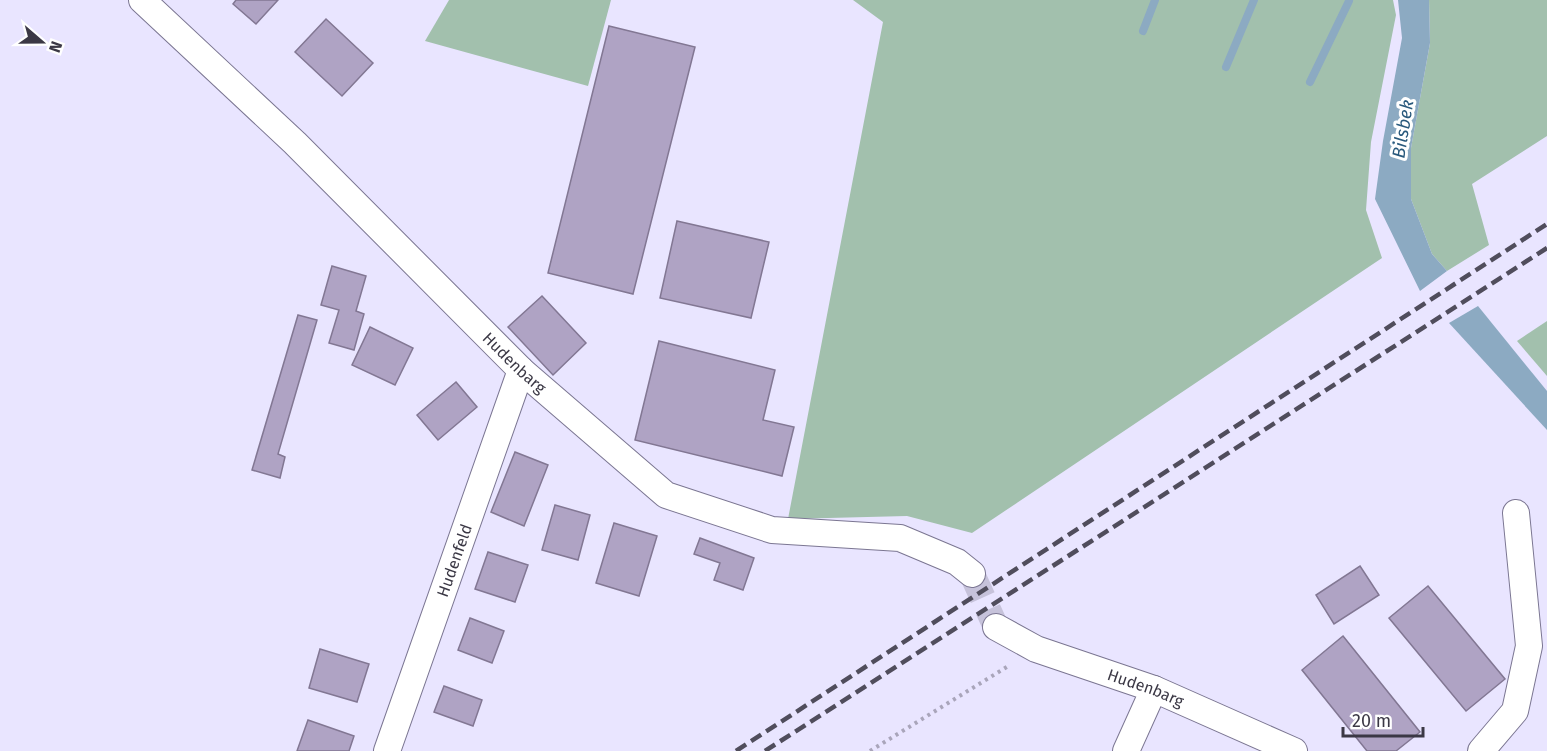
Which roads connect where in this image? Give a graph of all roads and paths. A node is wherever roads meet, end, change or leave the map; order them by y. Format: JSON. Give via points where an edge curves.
{"nodes":[{"id":1,"x":142,"y":0,"type":"edge"},
{"id":2,"x":521,"y":370,"type":"junction"},
{"id":3,"x":1516,"y":513,"type":"dead end"},
{"id":4,"x":972,"y":574,"type":"tunnel mouth"},
{"id":5,"x":996,"y":627,"type":"tunnel mouth"},
{"id":6,"x":1036,"y":649,"type":"junction"},
{"id":7,"x":1154,"y":689,"type":"junction"},
{"id":8,"x":387,"y":751,"type":"edge"},
{"id":9,"x":870,"y":751,"type":"edge"},
{"id":10,"x":1126,"y":751,"type":"edge"},
{"id":11,"x":1294,"y":751,"type":"edge"},
{"id":12,"x":1481,"y":751,"type":"edge"}],
"edges":[{"from":1,"to":2,"type":"street","name":"Hudenbarg","via":[[295,143]]},
{"from":2,"to":4,"type":"street","name":"Hudenbarg","via":[[666,495],[772,530],[900,538],[957,562]]},
{"from":2,"to":8,"type":"street","name":"Hudenfeld"},
{"from":3,"to":12,"type":"street","via":[[1529,646],[1515,711]]},
{"from":5,"to":6,"type":"street","name":"Hudenbarg"},
{"from":6,"to":7,"type":"street","name":"Hudenbarg"},
{"from":6,"to":9,"type":"path"},
{"from":7,"to":10,"type":"street"},
{"from":7,"to":11,"type":"street","name":"Hudenbarg"}]}
